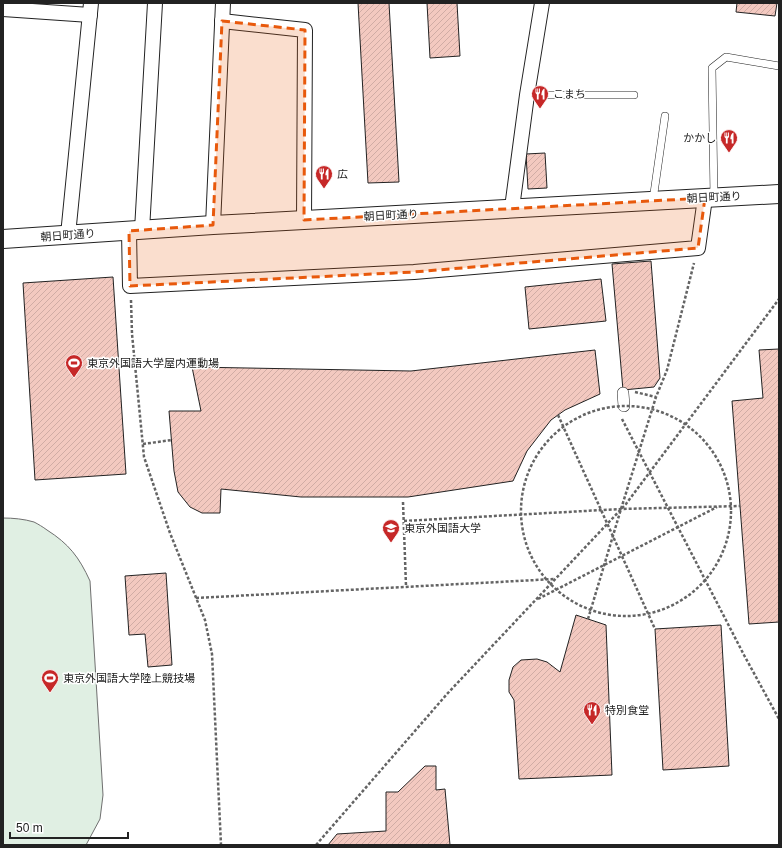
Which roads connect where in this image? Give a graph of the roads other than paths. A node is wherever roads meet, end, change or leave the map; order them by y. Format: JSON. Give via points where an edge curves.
{"nodes":[{"id":1,"x":156,"y":3,"type":"edge"},
{"id":2,"x":223,"y":3,"type":"edge"},
{"id":3,"x":542,"y":3,"type":"edge"},
{"id":4,"x":3,"y":9,"type":"edge"},
{"id":5,"x":91,"y":9,"type":"edge"},
{"id":6,"x":222,"y":21,"type":"junction"},
{"id":7,"x":779,"y":66,"type":"edge"},
{"id":8,"x":527,"y":95,"type":"junction"},
{"id":9,"x":634,"y":95,"type":"dead end"},
{"id":10,"x":665,"y":116,"type":"dead end"},
{"id":11,"x":779,"y":194,"type":"edge"},
{"id":12,"x":710,"y":198,"type":"junction"},
{"id":13,"x":653,"y":200,"type":"junction"},
{"id":14,"x":512,"y":208,"type":"junction"},
{"id":15,"x":304,"y":220,"type":"junction"},
{"id":16,"x":213,"y":225,"type":"junction"},
{"id":17,"x":135,"y":230,"type":"junction"},
{"id":18,"x":68,"y":235,"type":"junction"},
{"id":19,"x":3,"y":239,"type":"edge"},
{"id":20,"x":623,"y":393,"type":"road end"},
{"id":21,"x":624,"y":406,"type":"road end"}],
"edges":[{"from":1,"to":17,"type":"street"},
{"from":2,"to":6,"type":"street"},
{"from":3,"to":8,"type":"street"},
{"from":4,"to":5,"type":"street"},
{"from":5,"to":18,"type":"street"},
{"from":6,"to":15,"type":"street","via":[[305,30]]},
{"from":6,"to":16,"type":"street"},
{"from":7,"to":12,"type":"lane","via":[[726,58],[712,68]]},
{"from":8,"to":9,"type":"lane"},
{"from":8,"to":14,"type":"street"},
{"from":10,"to":13,"type":"lane"},
{"from":11,"to":12,"type":"street","name":"朝日町通り"},
{"from":12,"to":13,"type":"street","name":"朝日町通り"},
{"from":12,"to":17,"type":"street","via":[[698,248],[414,272],[130,286]]},
{"from":13,"to":14,"type":"street","name":"朝日町通り"},
{"from":14,"to":15,"type":"street","name":"朝日町通り"},
{"from":15,"to":16,"type":"street","name":"朝日町通り"},
{"from":16,"to":17,"type":"street","name":"朝日町通り"},
{"from":17,"to":18,"type":"street","name":"朝日町通り"},
{"from":18,"to":19,"type":"street","name":"朝日町通り"},
{"from":20,"to":21,"type":"street"}]}
